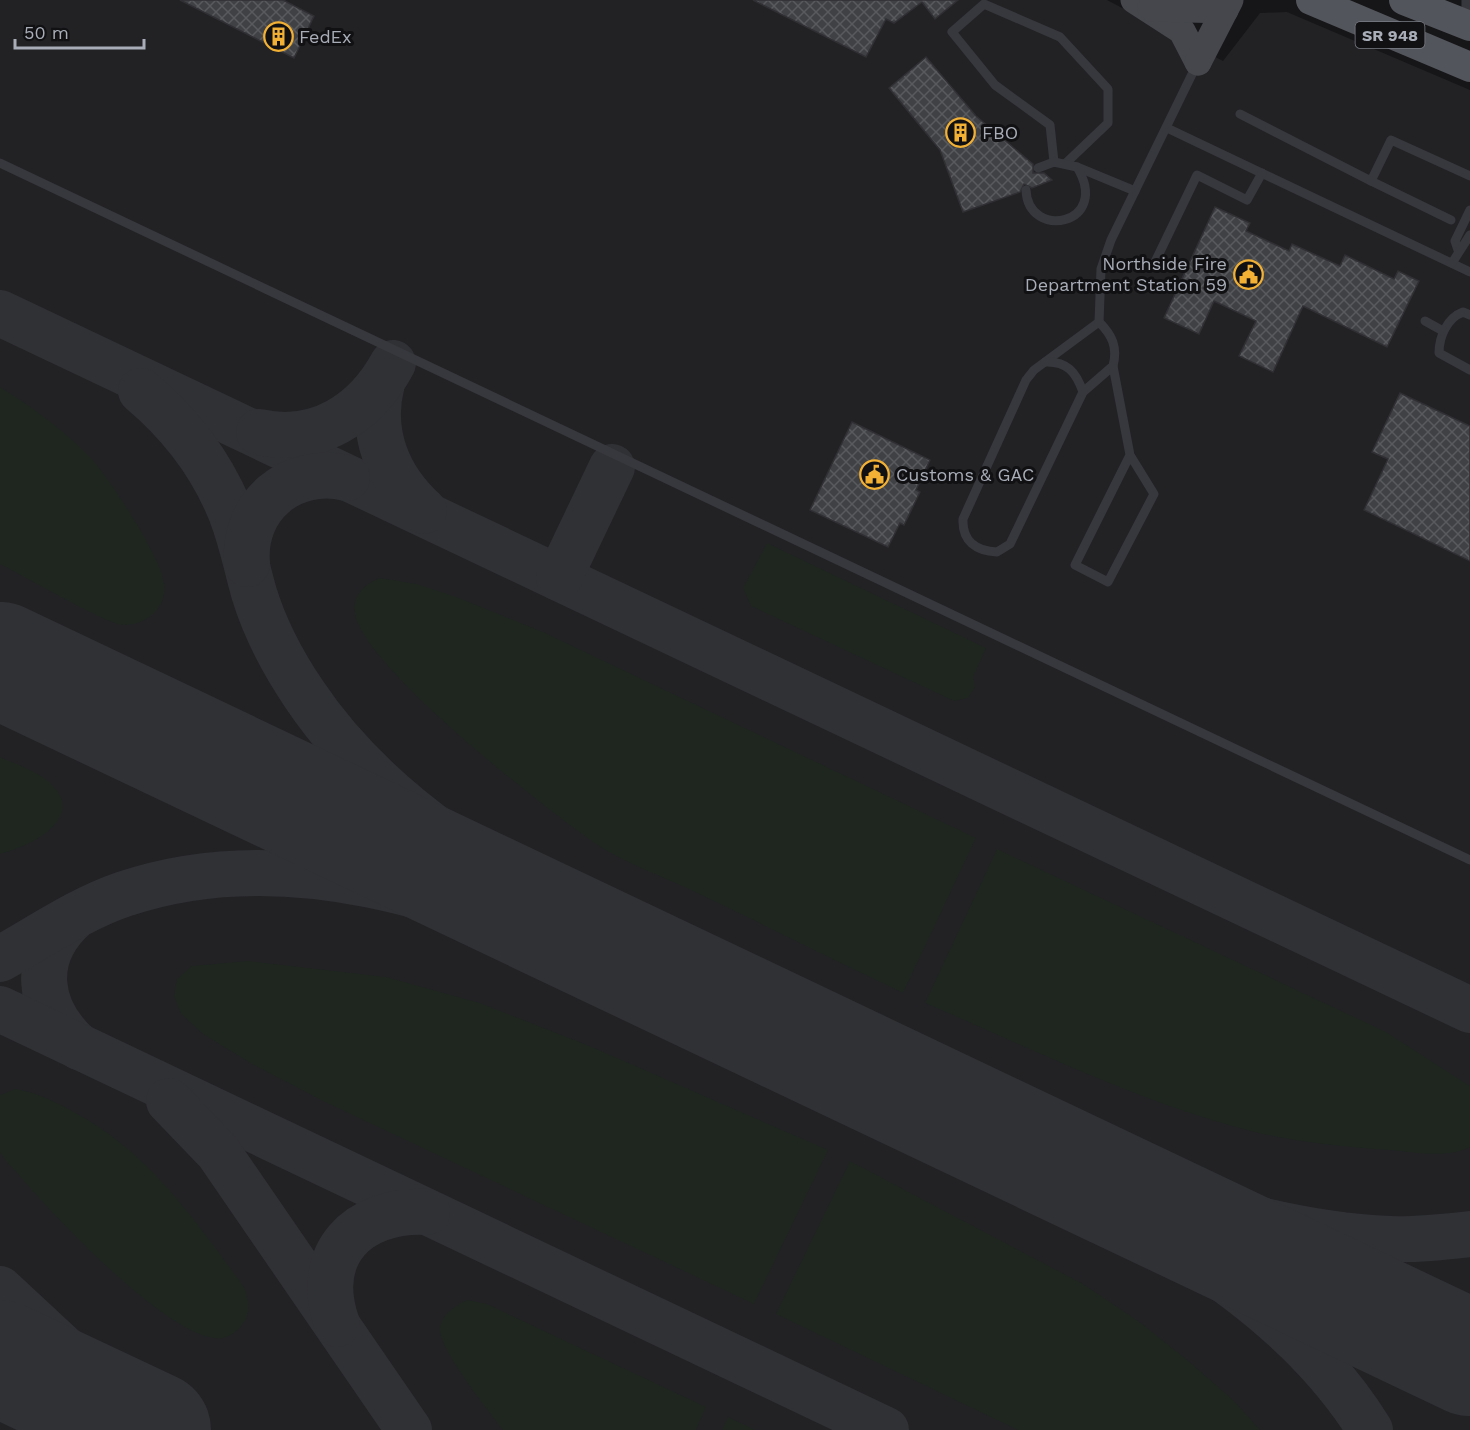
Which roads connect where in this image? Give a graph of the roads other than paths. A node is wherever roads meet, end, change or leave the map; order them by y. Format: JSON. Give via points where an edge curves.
{"nodes":[{"id":1,"x":1311,"y":0,"type":"edge"},
{"id":2,"x":1404,"y":0,"type":"edge"},
{"id":3,"x":1142,"y":4,"type":"edge"},
{"id":4,"x":1228,"y":5,"type":"edge"},
{"id":5,"x":1468,"y":17,"type":"edge"},
{"id":6,"x":1198,"y":62,"type":"junction"},
{"id":7,"x":1470,"y":67,"type":"edge"},
{"id":8,"x":1240,"y":114,"type":"dead end"},
{"id":9,"x":1167,"y":128,"type":"junction"},
{"id":10,"x":1054,"y":162,"type":"junction"},
{"id":11,"x":0,"y":163,"type":"edge"},
{"id":12,"x":1066,"y":163,"type":"junction"},
{"id":13,"x":1077,"y":167,"type":"junction"},
{"id":14,"x":1038,"y":168,"type":"dead end"},
{"id":15,"x":1262,"y":173,"type":"junction"},
{"id":16,"x":1470,"y":176,"type":"edge"},
{"id":17,"x":1371,"y":182,"type":"junction"},
{"id":18,"x":1026,"y":190,"type":"dead end"},
{"id":19,"x":1135,"y":191,"type":"junction"},
{"id":20,"x":1470,"y":210,"type":"edge"},
{"id":21,"x":1451,"y":220,"type":"dead end"},
{"id":22,"x":1470,"y":235,"type":"edge"},
{"id":23,"x":1458,"y":250,"type":"junction"},
{"id":24,"x":1155,"y":262,"type":"dead end"},
{"id":25,"x":1452,"y":264,"type":"junction"},
{"id":26,"x":1470,"y":272,"type":"edge"},
{"id":27,"x":1470,"y":315,"type":"edge"},
{"id":28,"x":1425,"y":321,"type":"dead end"},
{"id":29,"x":1099,"y":322,"type":"junction"},
{"id":30,"x":1443,"y":331,"type":"junction"},
{"id":31,"x":1045,"y":362,"type":"junction"},
{"id":32,"x":1113,"y":366,"type":"junction"},
{"id":33,"x":1470,"y":370,"type":"edge"},
{"id":34,"x":1083,"y":392,"type":"junction"},
{"id":35,"x":1130,"y":455,"type":"junction"},
{"id":36,"x":1470,"y":860,"type":"edge"}],
"edges":[{"from":1,"to":7,"type":"main road","number":"SR 948"},
{"from":2,"to":5,"type":"main road","number":"SR 948"},
{"from":3,"to":4,"type":"street"},
{"from":3,"to":6,"type":"street","via":[[1182,31]]},
{"from":4,"to":6,"type":"street"},
{"from":6,"to":9,"type":"lane"},
{"from":8,"to":17,"type":"lane"},
{"from":9,"to":15,"type":"lane"},
{"from":9,"to":19,"type":"lane"},
{"from":10,"to":12,"type":"lane"},
{"from":10,"to":12,"type":"lane","via":[[1050,126],[995,86],[952,32],[984,4],[1060,37],[1108,89],[1108,123]]},
{"from":10,"to":14,"type":"lane"},
{"from":11,"to":36,"type":"lane"},
{"from":12,"to":13,"type":"lane"},
{"from":13,"to":18,"type":"lane","via":[[1087,192],[1077,214],[1065,220],[1041,218],[1032,209]]},
{"from":13,"to":19,"type":"lane"},
{"from":15,"to":24,"type":"lane","via":[[1247,200],[1197,176]]},
{"from":15,"to":25,"type":"lane"},
{"from":16,"to":17,"type":"lane","via":[[1391,140]]},
{"from":17,"to":21,"type":"lane"},
{"from":19,"to":29,"type":"lane","via":[[1101,269]]},
{"from":20,"to":23,"type":"lane","via":[[1455,241]]},
{"from":22,"to":23,"type":"lane","via":[[1466,245]]},
{"from":23,"to":25,"type":"lane"},
{"from":25,"to":26,"type":"lane"},
{"from":27,"to":30,"type":"lane","via":[[1457,314]]},
{"from":28,"to":30,"type":"lane"},
{"from":29,"to":31,"type":"lane"},
{"from":29,"to":32,"type":"lane","via":[[1112,334]]},
{"from":30,"to":33,"type":"lane","via":[[1439,353]]},
{"from":31,"to":34,"type":"lane","via":[[1068,366]]},
{"from":31,"to":34,"type":"lane","via":[[1026,380],[963,519],[962,532],[970,543],[988,552],[997,552],[1010,544]]},
{"from":32,"to":34,"type":"lane"},
{"from":32,"to":35,"type":"lane"},
{"from":35,"to":35,"type":"lane","via":[[1075,565],[1107,582],[1154,494]]}]}
